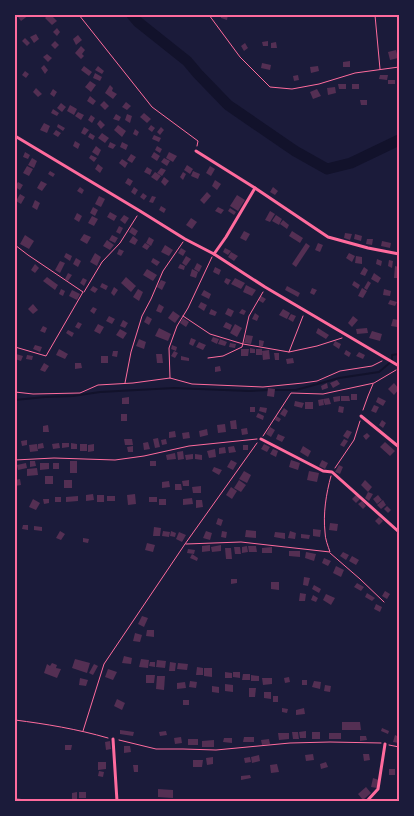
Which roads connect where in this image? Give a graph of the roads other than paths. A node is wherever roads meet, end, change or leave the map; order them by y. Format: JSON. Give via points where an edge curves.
{"nodes":[{"id":1,"x":15,"y":136,"type":"edge"},
{"id":2,"x":196,"y":151,"type":"road end"},
{"id":3,"x":255,"y":188,"type":"junction"},
{"id":4,"x":214,"y":254,"type":"junction"},
{"id":5,"x":399,"y":254,"type":"edge"},
{"id":6,"x":399,"y":367,"type":"edge"},
{"id":7,"x":361,"y":416,"type":"road end"},
{"id":8,"x":260,"y":439,"type":"road end"},
{"id":9,"x":399,"y":447,"type":"edge"},
{"id":10,"x":399,"y":532,"type":"edge"},
{"id":11,"x":113,"y":739,"type":"road end"},
{"id":12,"x":385,"y":744,"type":"road end"},
{"id":13,"x":15,"y":800,"type":"edge"},
{"id":14,"x":27,"y":801,"type":"edge"},
{"id":15,"x":117,"y":801,"type":"edge"},
{"id":16,"x":367,"y":801,"type":"edge"}],
"edges":[{"from":1,"to":4,"type":"street"},
{"from":2,"to":3,"type":"street"},
{"from":3,"to":4,"type":"street"},
{"from":3,"to":5,"type":"street","via":[[328,237]]},
{"from":4,"to":6,"type":"street"},
{"from":7,"to":9,"type":"street"},
{"from":8,"to":10,"type":"street","via":[[323,471],[332,472]]},
{"from":11,"to":15,"type":"street"},
{"from":12,"to":16,"type":"street","via":[[378,789]]},
{"from":13,"to":14,"type":"street"}]}
